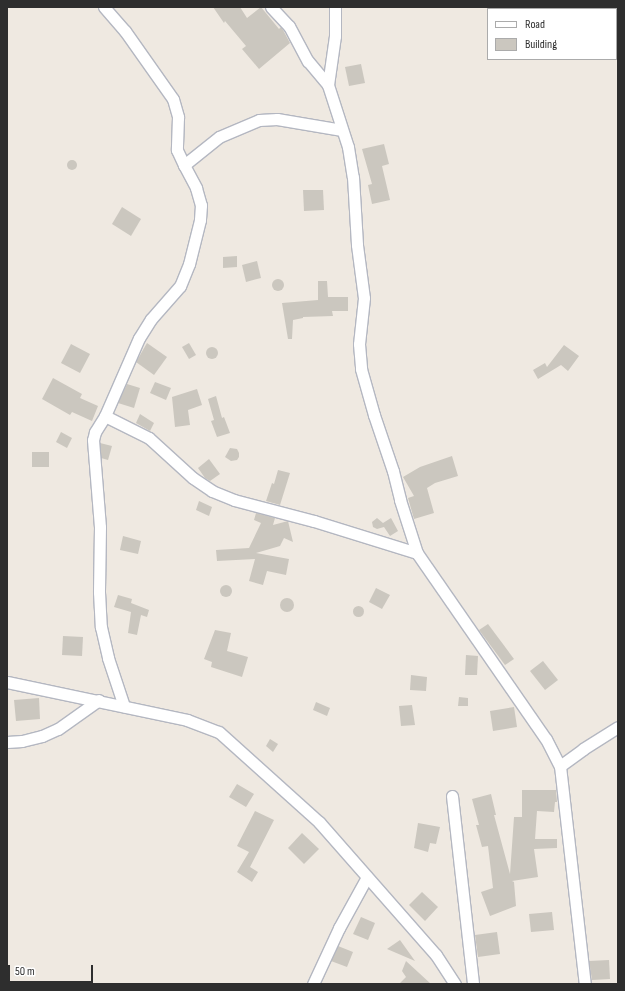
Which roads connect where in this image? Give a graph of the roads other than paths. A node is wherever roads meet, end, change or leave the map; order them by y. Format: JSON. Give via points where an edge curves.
{"nodes":[{"id":1,"x":104,"y":7,"type":"edge"},
{"id":2,"x":271,"y":7,"type":"edge"},
{"id":3,"x":335,"y":7,"type":"edge"},
{"id":4,"x":328,"y":85,"type":"junction"},
{"id":5,"x":342,"y":130,"type":"junction"},
{"id":6,"x":184,"y":165,"type":"junction"},
{"id":7,"x":105,"y":416,"type":"junction"},
{"id":8,"x":416,"y":553,"type":"junction"},
{"id":9,"x":7,"y":682,"type":"edge"},
{"id":10,"x":98,"y":700,"type":"junction"},
{"id":11,"x":124,"y":706,"type":"junction"},
{"id":12,"x":618,"y":727,"type":"edge"},
{"id":13,"x":7,"y":742,"type":"edge"},
{"id":14,"x":560,"y":766,"type":"junction"},
{"id":15,"x":452,"y":796,"type":"dead end"},
{"id":16,"x":367,"y":877,"type":"junction"},
{"id":17,"x":313,"y":984,"type":"edge"},
{"id":18,"x":455,"y":984,"type":"edge"},
{"id":19,"x":473,"y":984,"type":"edge"},
{"id":20,"x":585,"y":984,"type":"edge"}],
"edges":[{"from":1,"to":6,"type":"street","via":[[125,31],[173,99],[178,117],[177,150]]},
{"from":2,"to":4,"type":"street","via":[[289,26],[308,61]]},
{"from":3,"to":4,"type":"street","via":[[335,36]]},
{"from":4,"to":5,"type":"street"},
{"from":5,"to":6,"type":"street","via":[[278,118],[259,120],[219,137]]},
{"from":5,"to":8,"type":"street","via":[[353,177],[357,245],[364,298],[360,344],[361,369]]},
{"from":6,"to":7,"type":"street","via":[[196,188],[201,205],[200,220],[189,264],[180,286],[151,319],[139,338]]},
{"from":7,"to":8,"type":"street","via":[[149,438],[193,478],[212,491],[234,500],[314,521]]},
{"from":7,"to":11,"type":"street","via":[[93,440],[100,527],[99,592],[108,658]]},
{"from":8,"to":14,"type":"street","via":[[546,739]]},
{"from":9,"to":10,"type":"street"},
{"from":10,"to":11,"type":"street"},
{"from":10,"to":13,"type":"street","via":[[58,729],[35,738]]},
{"from":11,"to":16,"type":"street","via":[[186,720],[219,732],[319,822]]},
{"from":12,"to":14,"type":"street"},
{"from":14,"to":20,"type":"street"},
{"from":15,"to":19,"type":"street"},
{"from":16,"to":17,"type":"street","via":[[339,928]]},
{"from":16,"to":18,"type":"street","via":[[436,955]]}]}
